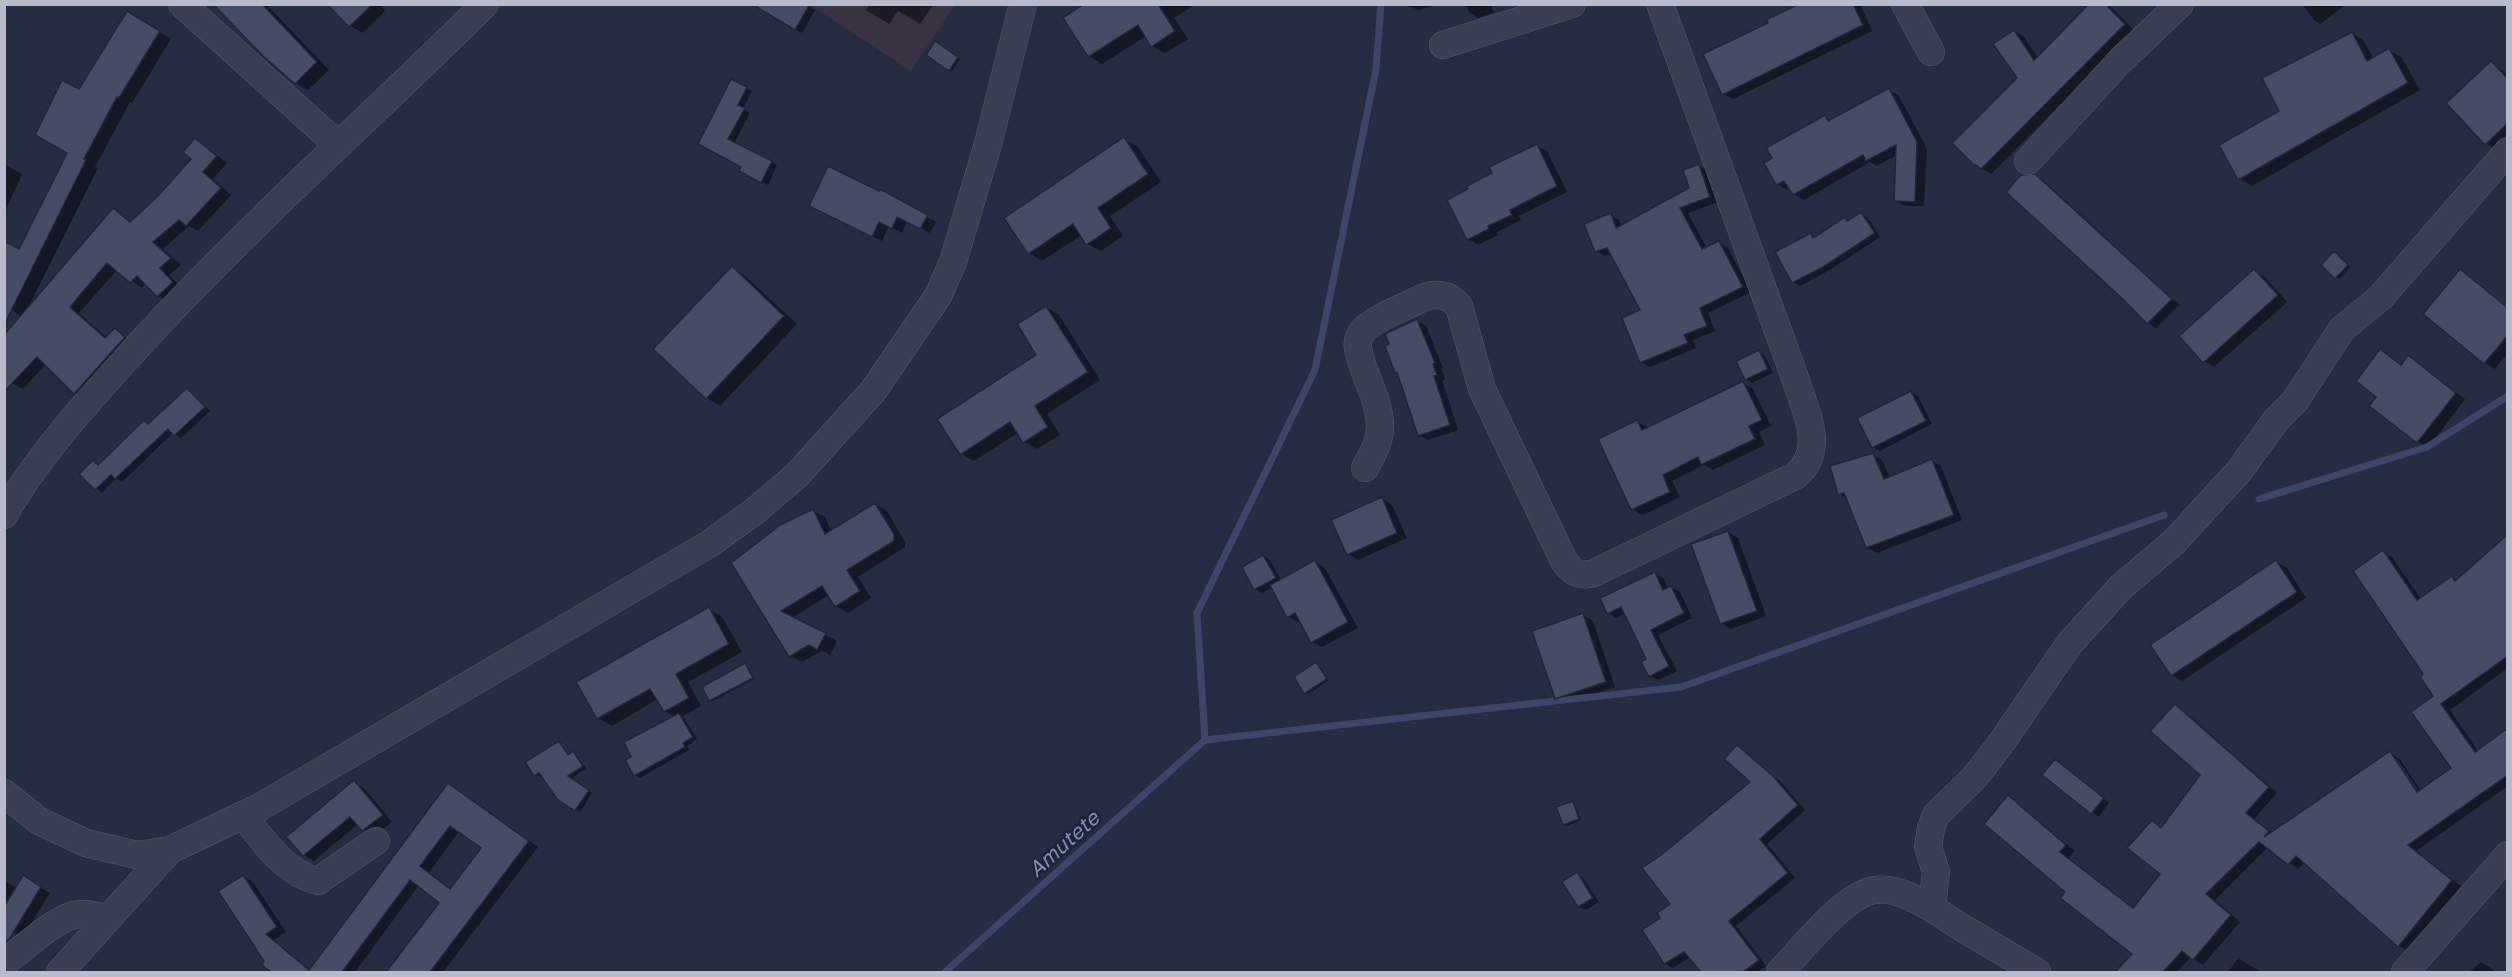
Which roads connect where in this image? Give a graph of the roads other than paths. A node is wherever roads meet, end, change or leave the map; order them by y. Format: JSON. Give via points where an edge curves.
{"nodes":[{"id":1,"x":182,"y":4,"type":"edge"},
{"id":2,"x":485,"y":4,"type":"edge"},
{"id":3,"x":1023,"y":4,"type":"edge"},
{"id":4,"x":1572,"y":4,"type":"edge"},
{"id":5,"x":1660,"y":4,"type":"edge"},
{"id":6,"x":1905,"y":4,"type":"edge"},
{"id":7,"x":2180,"y":4,"type":"edge"},
{"id":8,"x":1443,"y":45,"type":"dead end"},
{"id":9,"x":1931,"y":52,"type":"dead end"},
{"id":10,"x":338,"y":145,"type":"junction"},
{"id":11,"x":2508,"y":151,"type":"edge"},
{"id":12,"x":2028,"y":160,"type":"dead end"},
{"id":13,"x":1365,"y":468,"type":"dead end"},
{"id":14,"x":4,"y":515,"type":"edge"},
{"id":15,"x":4,"y":793,"type":"edge"},
{"id":16,"x":243,"y":815,"type":"junction"},
{"id":17,"x":376,"y":841,"type":"dead end"},
{"id":18,"x":170,"y":850,"type":"junction"},
{"id":19,"x":2508,"y":855,"type":"edge"},
{"id":20,"x":2498,"y":883,"type":"edge"},
{"id":21,"x":1932,"y":907,"type":"junction"},
{"id":22,"x":107,"y":918,"type":"junction"},
{"id":23,"x":4,"y":963,"type":"edge"},
{"id":24,"x":60,"y":972,"type":"edge"},
{"id":25,"x":1780,"y":972,"type":"edge"},
{"id":26,"x":2037,"y":972,"type":"edge"},
{"id":27,"x":2405,"y":972,"type":"edge"}],
"edges":[{"from":1,"to":10,"type":"street"},
{"from":2,"to":10,"type":"street"},
{"from":3,"to":16,"type":"street","via":[[982,165],[953,262],[938,296],[873,391],[797,475],[709,544]]},
{"from":4,"to":8,"type":"street"},
{"from":5,"to":13,"type":"street","via":[[1807,415],[1813,435],[1807,463],[1795,477],[1586,576],[1576,574],[1564,561],[1482,389],[1460,306],[1454,300],[1429,295],[1375,322],[1358,339],[1380,428],[1378,442]]},
{"from":6,"to":9,"type":"street"},
{"from":7,"to":12,"type":"street","via":[[2121,60]]},
{"from":10,"to":14,"type":"street","via":[[259,220],[92,396],[18,491]]},
{"from":11,"to":21,"type":"street","via":[[2380,298],[2342,329],[2295,401],[2276,420],[2240,470],[2174,542],[2121,587],[2070,643],[1999,747],[1936,815],[1928,847],[1936,872]]},
{"from":15,"to":18,"type":"street","via":[[39,821],[86,843],[137,855]]},
{"from":16,"to":17,"type":"street","via":[[274,853],[307,878],[318,880]]},
{"from":16,"to":18,"type":"street"},
{"from":18,"to":22,"type":"street"},
{"from":19,"to":20,"type":"street"},
{"from":20,"to":27,"type":"street"},
{"from":21,"to":25,"type":"street","via":[[1907,895],[1880,889],[1866,892],[1836,913]]},
{"from":21,"to":26,"type":"street"},
{"from":22,"to":23,"type":"street","via":[[73,915]]},
{"from":22,"to":24,"type":"street"}]}
